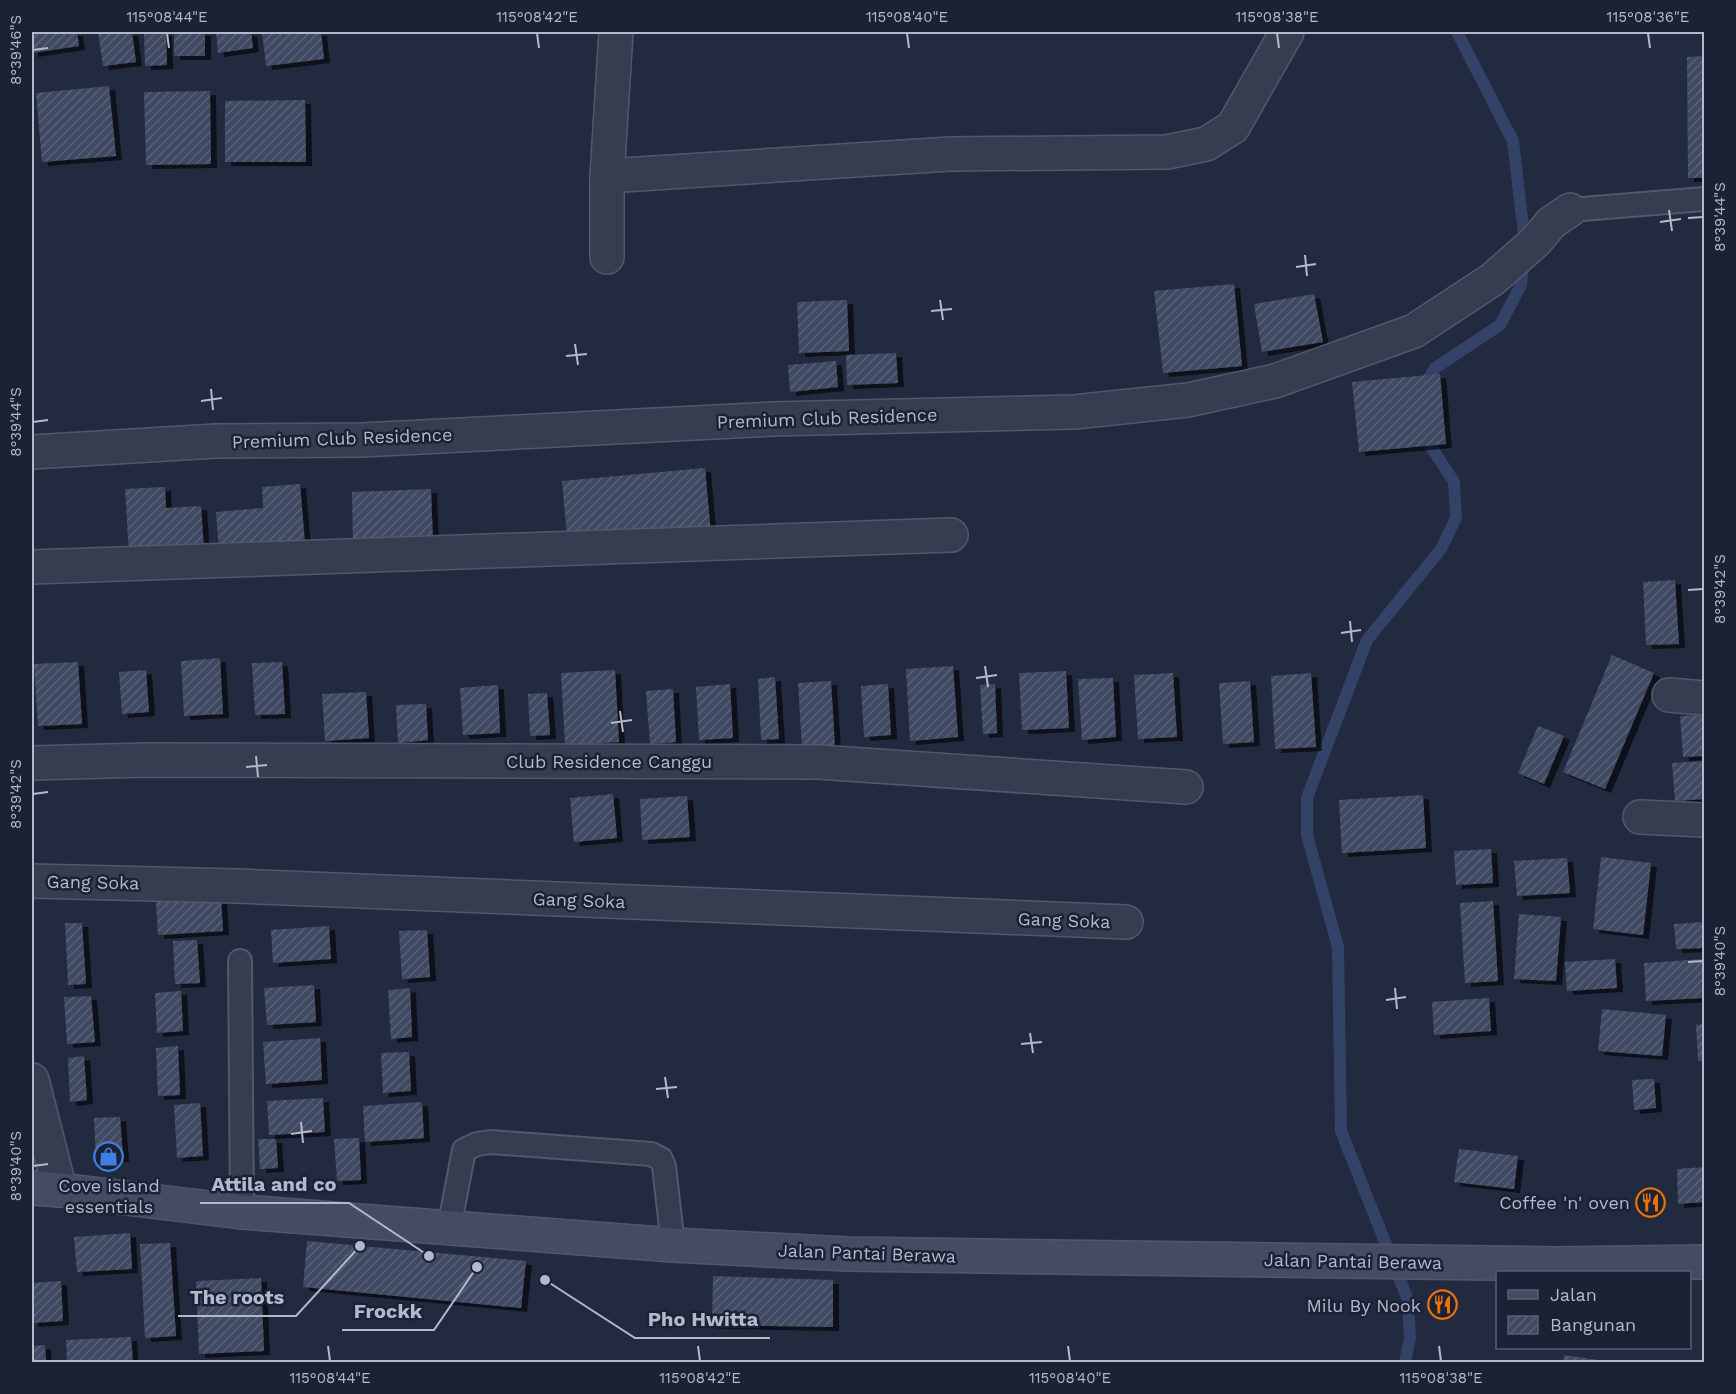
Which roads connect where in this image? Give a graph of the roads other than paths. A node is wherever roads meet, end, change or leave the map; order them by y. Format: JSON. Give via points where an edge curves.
{"nodes":[{"id":1,"x":616,"y":32,"type":"edge"},
{"id":2,"x":1287,"y":32,"type":"edge"},
{"id":3,"x":607,"y":177,"type":"junction"},
{"id":4,"x":1704,"y":199,"type":"edge"},
{"id":5,"x":1570,"y":210,"type":"joint"},
{"id":6,"x":607,"y":257,"type":"dead end"},
{"id":7,"x":32,"y":452,"type":"edge"},
{"id":8,"x":951,"y":535,"type":"dead end"},
{"id":9,"x":32,"y":567,"type":"edge"},
{"id":10,"x":1669,"y":695,"type":"dead end"},
{"id":11,"x":1704,"y":698,"type":"edge"},
{"id":12,"x":32,"y":763,"type":"edge"},
{"id":13,"x":1186,"y":787,"type":"dead end"},
{"id":14,"x":1640,"y":817,"type":"dead end"},
{"id":15,"x":1704,"y":820,"type":"edge"},
{"id":16,"x":32,"y":881,"type":"edge"},
{"id":17,"x":1126,"y":922,"type":"dead end"},
{"id":18,"x":240,"y":961,"type":"dead end"},
{"id":19,"x":32,"y":1080,"type":"edge"},
{"id":20,"x":46,"y":1189,"type":"edge"},
{"id":21,"x":242,"y":1212,"type":"junction"},
{"id":22,"x":449,"y":1228,"type":"junction"},
{"id":23,"x":673,"y":1245,"type":"junction"},
{"id":24,"x":1704,"y":1262,"type":"edge"}],
"edges":[{"from":1,"to":3,"type":"street"},
{"from":2,"to":3,"type":"street","via":[[1233,127],[1206,144],[1188,149],[950,154]]},
{"from":3,"to":6,"type":"street"},
{"from":4,"to":5,"type":"lane"},
{"from":5,"to":7,"type":"street","name":"Premium Club Residence","via":[[1493,279],[1414,331],[1275,381],[1188,400],[1074,412],[773,419]]},
{"from":8,"to":9,"type":"street"},
{"from":10,"to":11,"type":"street"},
{"from":12,"to":13,"type":"street","name":"Club Residence Canggu","via":[[818,762]]},
{"from":14,"to":15,"type":"street"},
{"from":16,"to":17,"type":"street","name":"Gang Soka"},
{"from":18,"to":21,"type":"lane"},
{"from":19,"to":20,"type":"street"},
{"from":20,"to":21,"type":"street","name":"Jalan Pantai Berawa"},
{"from":21,"to":22,"type":"street","name":"Jalan Pantai Berawa"},
{"from":22,"to":23,"type":"street","name":"Jalan Pantai Berawa"},
{"from":22,"to":23,"type":"lane","via":[[464,1150],[477,1144],[640,1153],[661,1159],[664,1166]]},
{"from":23,"to":24,"type":"street","name":"Jalan Pantai Berawa","via":[[1005,1257],[1556,1264]]}]}
